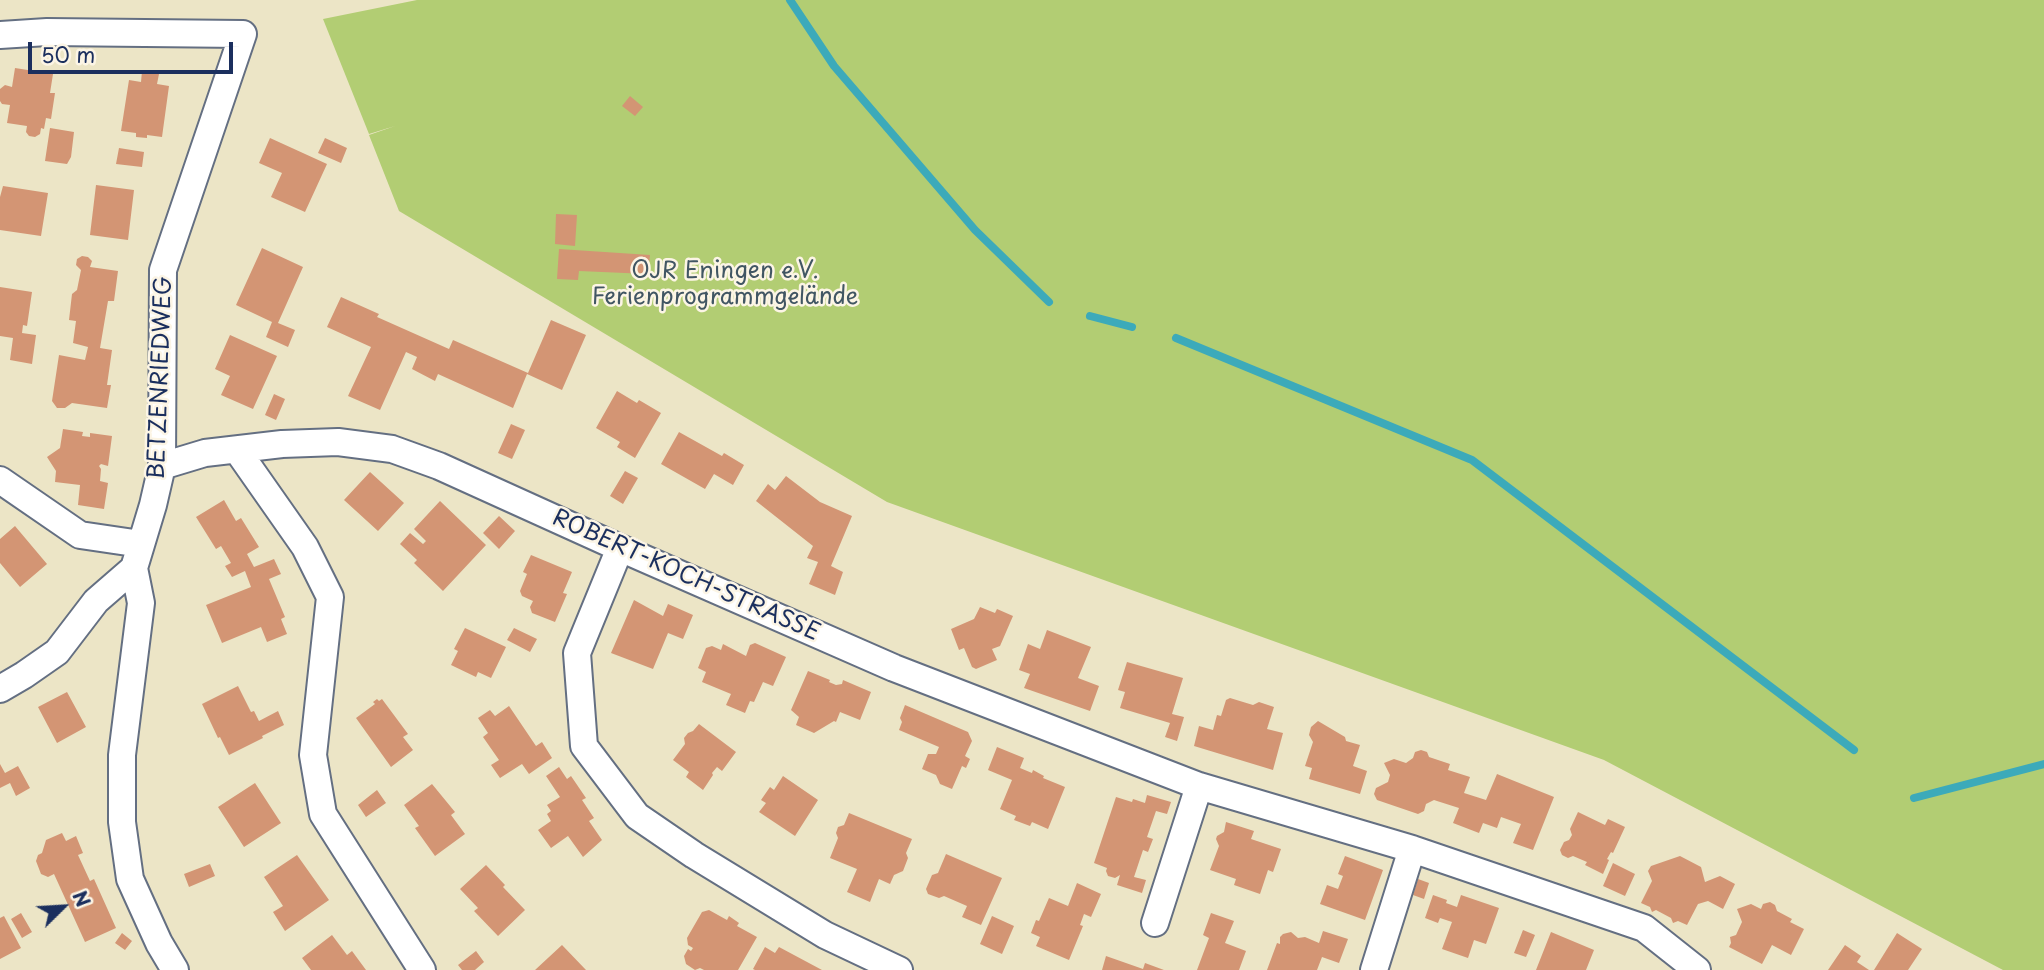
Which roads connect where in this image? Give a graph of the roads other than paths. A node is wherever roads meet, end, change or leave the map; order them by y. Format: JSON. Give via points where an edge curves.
{"nodes":[{"id":1,"x":0,"y":35,"type":"edge"},
{"id":2,"x":237,"y":450,"type":"junction"},
{"id":3,"x":162,"y":466,"type":"junction"},
{"id":4,"x":0,"y":480,"type":"edge"},
{"id":5,"x":620,"y":548,"type":"junction"},
{"id":6,"x":138,"y":556,"type":"junction"},
{"id":7,"x":0,"y":689,"type":"edge"},
{"id":8,"x":1199,"y":786,"type":"junction"},
{"id":9,"x":1412,"y":849,"type":"junction"},
{"id":10,"x":1155,"y":923,"type":"dead end"},
{"id":11,"x":175,"y":970,"type":"edge"},
{"id":12,"x":422,"y":970,"type":"edge"},
{"id":13,"x":899,"y":970,"type":"edge"},
{"id":14,"x":1374,"y":970,"type":"edge"},
{"id":15,"x":1697,"y":970,"type":"edge"}],
"edges":[{"from":1,"to":3,"type":"street","name":"BETZENRIEDWEG","via":[[243,34],[163,270]]},
{"from":2,"to":3,"type":"street","name":"ROBERT-KOCH-STRASSE","via":[[205,453]]},
{"from":2,"to":5,"type":"street","name":"ROBERT-KOCH-STRASSE","via":[[338,442],[392,449]]},
{"from":2,"to":12,"type":"street","via":[[305,547],[330,597],[313,755],[323,814]]},
{"from":3,"to":6,"type":"street","name":"BETZENRIEDWEG"},
{"from":4,"to":6,"type":"street","via":[[80,535]]},
{"from":5,"to":8,"type":"street","name":"ROBERT-KOCH-STRASSE","via":[[894,668]]},
{"from":5,"to":13,"type":"street","via":[[577,653],[584,746],[637,816],[825,935]]},
{"from":6,"to":7,"type":"street","via":[[57,652]]},
{"from":6,"to":11,"type":"street","name":"BETZENRIEDWEG","via":[[141,603],[122,755],[122,822],[130,879]]},
{"from":8,"to":9,"type":"street","name":"ROBERT-KOCH-STRASSE"},
{"from":8,"to":10,"type":"street"},
{"from":9,"to":14,"type":"street"},
{"from":9,"to":15,"type":"street","name":"ROBERT-KOCH-STRASSE","via":[[1644,928]]}]}
